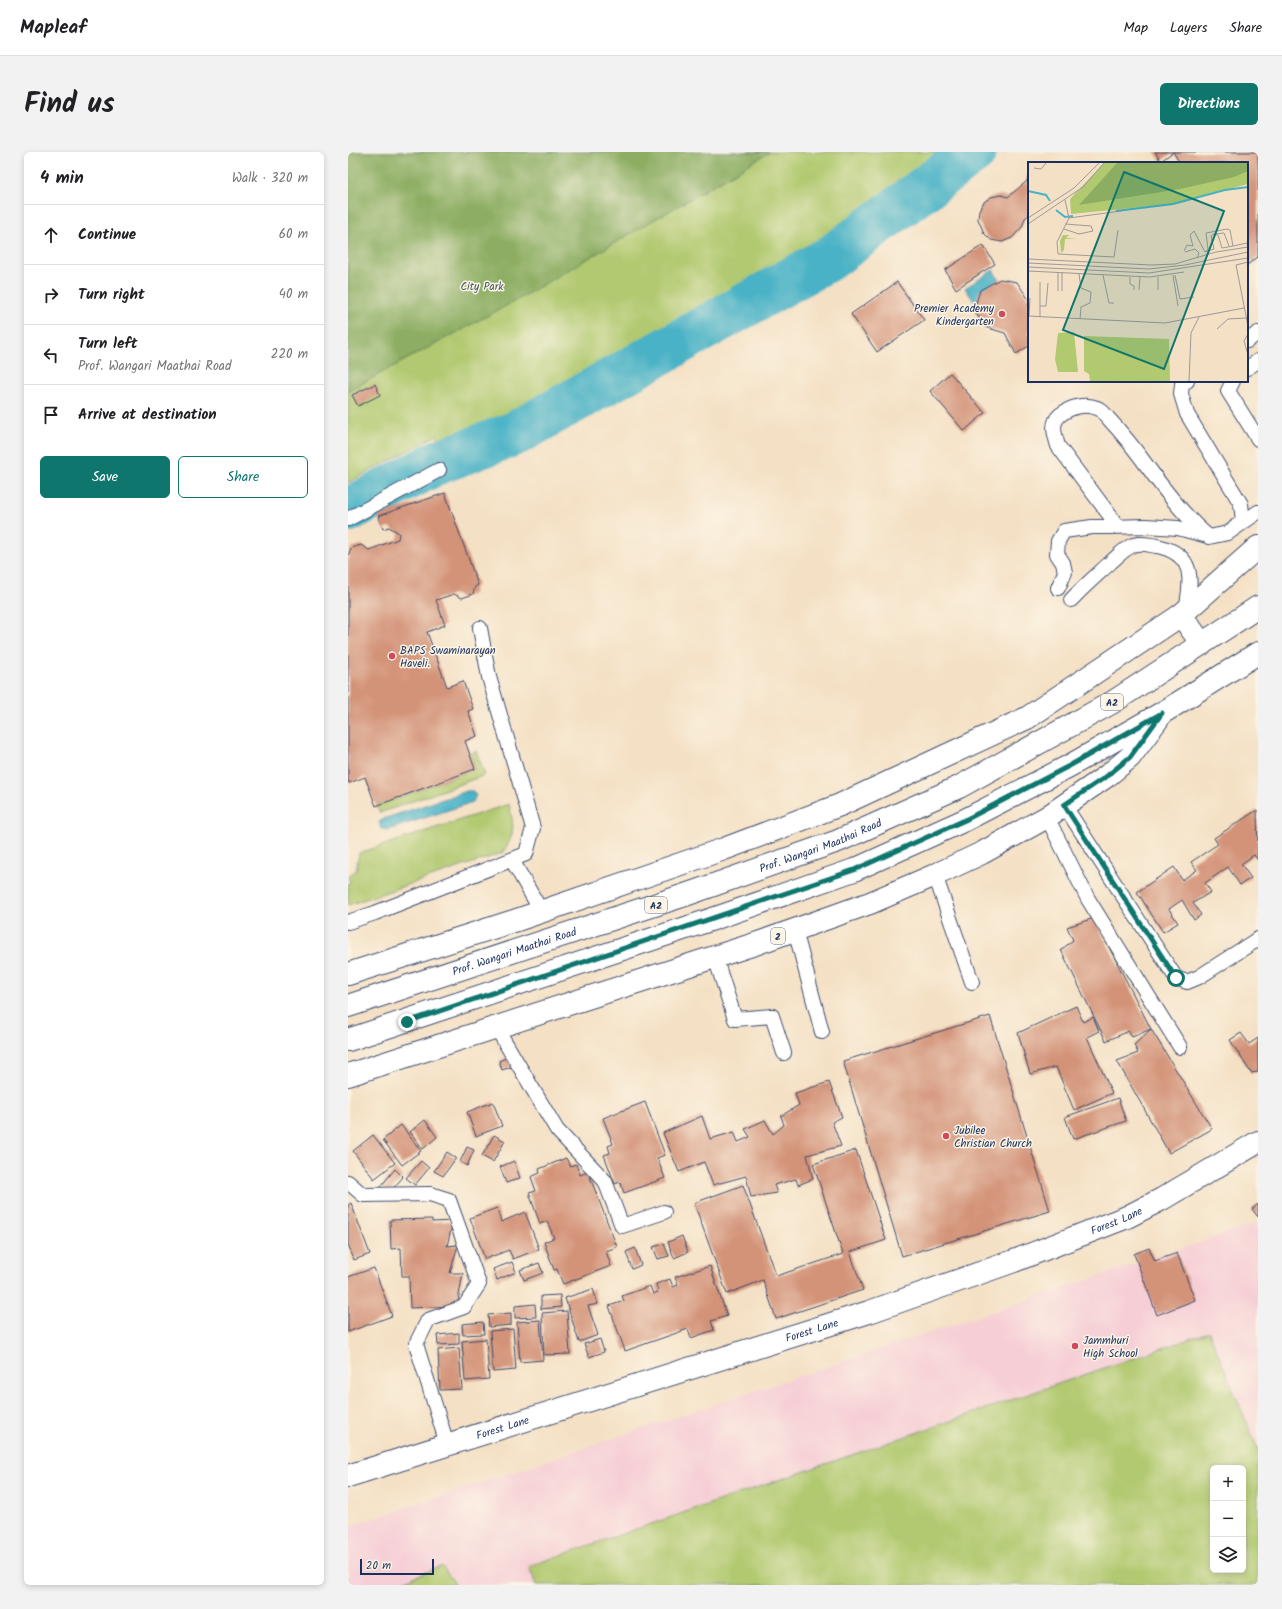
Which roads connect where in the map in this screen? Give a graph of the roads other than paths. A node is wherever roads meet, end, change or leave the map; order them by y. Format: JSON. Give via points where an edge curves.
{"nodes":[{"id":1,"x":1258,"y":334,"type":"edge"},
{"id":2,"x":1248,"y":340,"type":"edge"},
{"id":3,"x":1185,"y":382,"type":"edge"},
{"id":4,"x":1232,"y":382,"type":"edge"},
{"id":5,"x":1258,"y":439,"type":"edge"},
{"id":6,"x":439,"y":470,"type":"dead end"},
{"id":7,"x":1258,"y":512,"type":"edge"},
{"id":8,"x":348,"y":519,"type":"edge"},
{"id":9,"x":1109,"y":527,"type":"junction"},
{"id":10,"x":1228,"y":533,"type":"junction"},
{"id":11,"x":1209,"y":536,"type":"junction"},
{"id":12,"x":1258,"y":547,"type":"edge"},
{"id":13,"x":1058,"y":588,"type":"dead end"},
{"id":14,"x":1071,"y":600,"type":"dead end"},
{"id":15,"x":1258,"y":607,"type":"edge"},
{"id":16,"x":1184,"y":613,"type":"junction"},
{"id":17,"x":480,"y":628,"type":"dead end"},
{"id":18,"x":1202,"y":644,"type":"junction"},
{"id":19,"x":1258,"y":653,"type":"edge"},
{"id":20,"x":1162,"y":713,"type":"junction"},
{"id":21,"x":1055,"y":811,"type":"junction"},
{"id":22,"x":512,"y":860,"type":"junction"},
{"id":23,"x":935,"y":875,"type":"junction"},
{"id":24,"x":541,"y":912,"type":"junction"},
{"id":25,"x":348,"y":922,"type":"edge"},
{"id":26,"x":795,"y":930,"type":"junction"},
{"id":27,"x":1258,"y":939,"type":"edge"},
{"id":28,"x":715,"y":956,"type":"junction"},
{"id":29,"x":348,"y":974,"type":"edge"},
{"id":30,"x":972,"y":982,"type":"dead end"},
{"id":31,"x":348,"y":1006,"type":"edge"},
{"id":32,"x":496,"y":1027,"type":"junction"},
{"id":33,"x":822,"y":1032,"type":"dead end"},
{"id":34,"x":348,"y":1040,"type":"edge"},
{"id":35,"x":1180,"y":1047,"type":"dead end"},
{"id":36,"x":784,"y":1053,"type":"dead end"},
{"id":37,"x":348,"y":1075,"type":"edge"},
{"id":38,"x":1258,"y":1142,"type":"edge"},
{"id":39,"x":348,"y":1182,"type":"edge"},
{"id":40,"x":664,"y":1212,"type":"dead end"},
{"id":41,"x":447,"y":1444,"type":"junction"},
{"id":42,"x":348,"y":1476,"type":"edge"}],
"edges":[{"from":1,"to":2,"type":"lane"},
{"from":3,"to":10,"type":"lane","via":[[1181,394],[1187,414],[1241,504],[1242,521]]},
{"from":4,"to":5,"type":"lane","via":[[1228,391]]},
{"from":6,"to":8,"type":"lane"},
{"from":7,"to":10,"type":"lane"},
{"from":9,"to":11,"type":"lane","via":[[1178,528]]},
{"from":9,"to":11,"type":"lane","via":[[1114,521],[1058,446],[1053,431],[1056,419],[1076,407],[1087,405],[1099,408],[1137,450],[1180,509],[1194,525]]},
{"from":9,"to":13,"type":"lane","via":[[1064,532],[1058,541],[1057,554],[1065,572]]},
{"from":10,"to":11,"type":"lane"},
{"from":12,"to":16,"type":"main road"},
{"from":14,"to":16,"type":"lane","via":[[1123,551],[1143,543],[1176,552],[1190,570],[1191,581]]},
{"from":15,"to":18,"type":"main road","name":"Prof. Wangari Maathai Road","number":"A2"},
{"from":16,"to":18,"type":"main road"},
{"from":16,"to":24,"type":"main road","via":[[1027,718],[840,805]]},
{"from":17,"to":22,"type":"lane","via":[[488,677],[533,828],[526,854]]},
{"from":18,"to":31,"type":"main road","name":"Prof. Wangari Maathai Road","number":"A2","via":[[1113,702],[959,787],[823,846],[688,894]]},
{"from":19,"to":20,"type":"main road"},
{"from":20,"to":21,"type":"main road","number":"2","via":[[1130,757]]},
{"from":20,"to":34,"type":"main road","via":[[1071,765],[965,820],[854,870]]},
{"from":21,"to":23,"type":"main road","number":"2","via":[[982,854]]},
{"from":21,"to":27,"type":"lane","via":[[1176,978],[1187,982],[1199,977]]},
{"from":21,"to":35,"type":"lane","via":[[1088,899]]},
{"from":22,"to":24,"type":"lane"},
{"from":22,"to":25,"type":"lane"},
{"from":23,"to":26,"type":"main road","number":"2","via":[[870,903]]},
{"from":23,"to":30,"type":"lane"},
{"from":24,"to":29,"type":"main road"},
{"from":26,"to":28,"type":"main road","number":"2"},
{"from":26,"to":33,"type":"lane"},
{"from":28,"to":32,"type":"main road","number":"2"},
{"from":28,"to":36,"type":"lane","via":[[735,1019],[772,1016]]},
{"from":32,"to":37,"type":"main road","number":"2"},
{"from":32,"to":40,"type":"lane","via":[[557,1130],[605,1181],[622,1226]]},
{"from":38,"to":41,"type":"main road","name":"Forest Lane","via":[[1162,1200],[1127,1217],[1014,1261],[869,1312]]},
{"from":39,"to":41,"type":"lane","via":[[362,1195],[430,1194],[449,1200],[479,1284],[464,1307],[428,1320],[416,1344]]},
{"from":41,"to":42,"type":"main road","name":"Forest Lane"}]}
